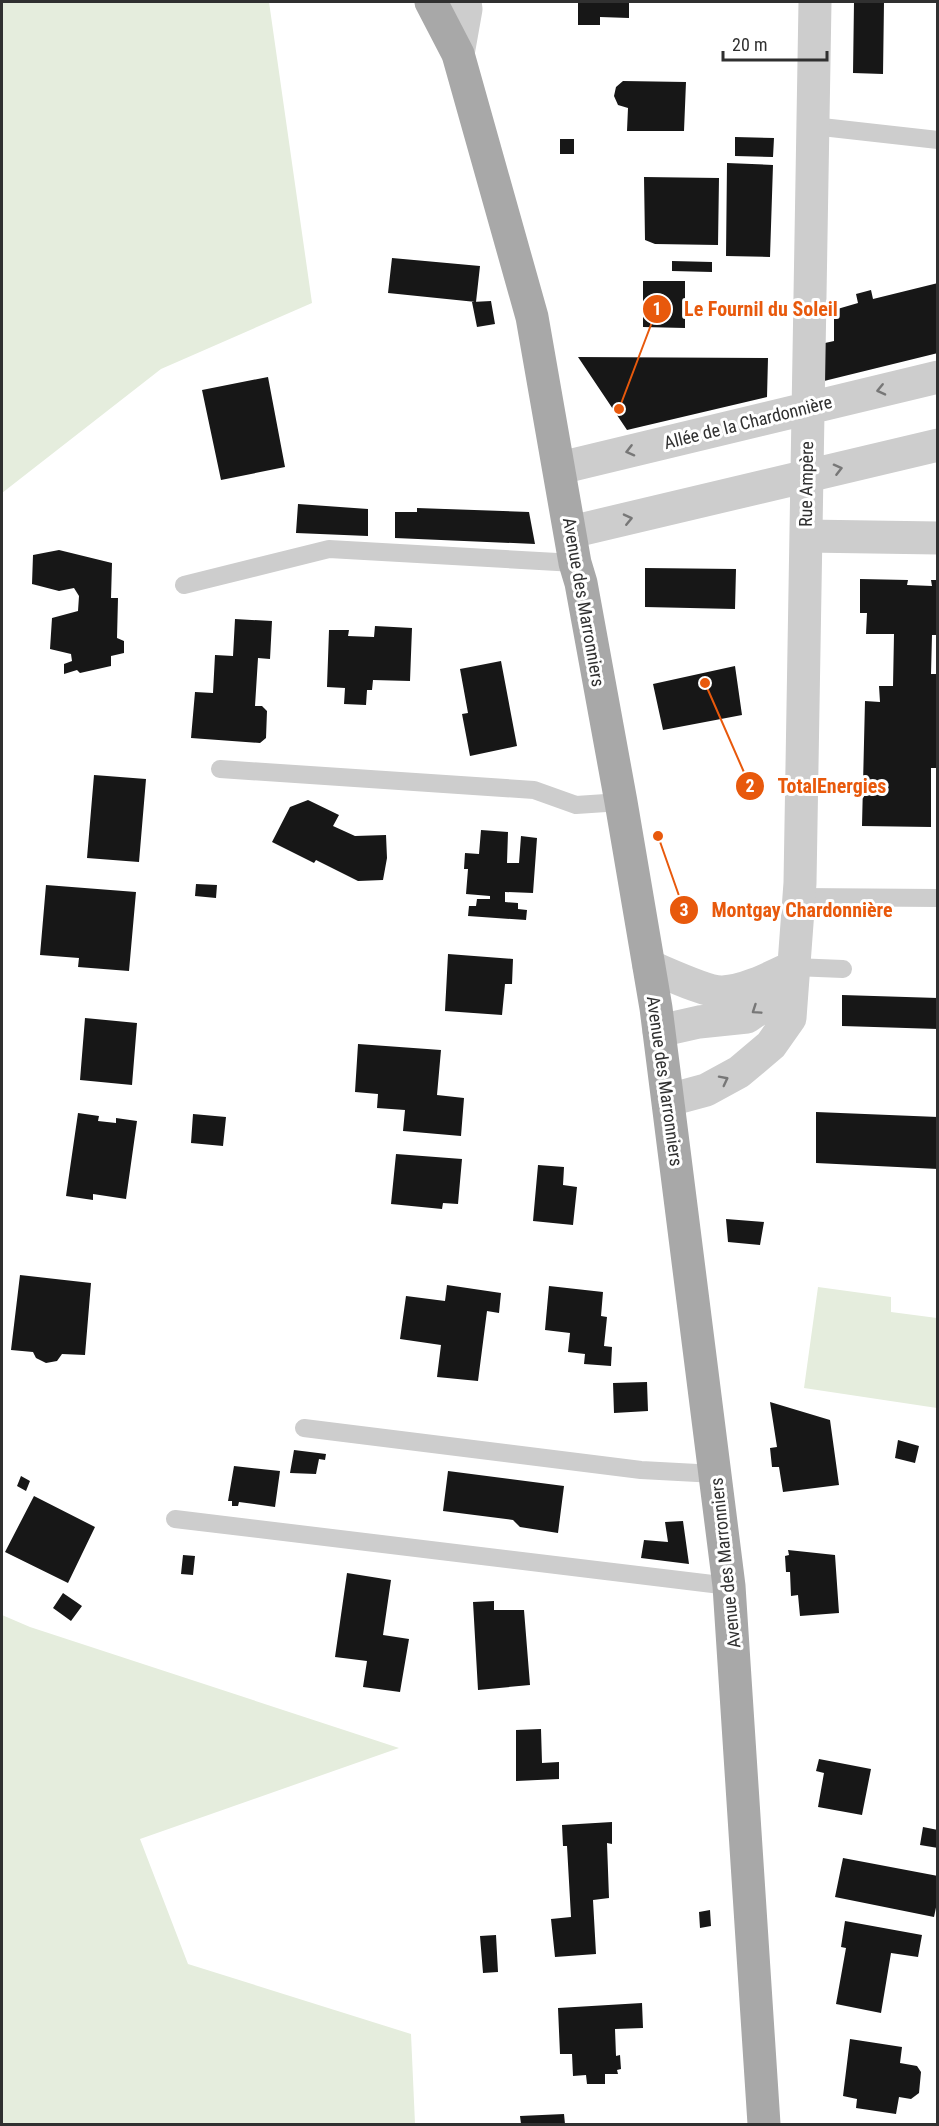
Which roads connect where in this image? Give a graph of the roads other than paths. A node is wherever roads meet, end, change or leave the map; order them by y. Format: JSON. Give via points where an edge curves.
{"nodes":[{"id":1,"x":431,"y":2,"type":"edge"},
{"id":2,"x":465,"y":2,"type":"edge"},
{"id":3,"x":815,"y":2,"type":"edge"},
{"id":4,"x":458,"y":54,"type":"junction"},
{"id":5,"x":813,"y":126,"type":"junction"},
{"id":6,"x":938,"y":140,"type":"edge"},
{"id":7,"x":938,"y":377,"type":"edge"},
{"id":8,"x":808,"y":407,"type":"junction"},
{"id":9,"x":938,"y":446,"type":"edge"},
{"id":10,"x":560,"y":468,"type":"junction"},
{"id":11,"x":806,"y":477,"type":"junction"},
{"id":12,"x":806,"y":536,"type":"junction"},
{"id":13,"x":938,"y":538,"type":"edge"},
{"id":14,"x":573,"y":548,"type":"junction"},
{"id":15,"x":184,"y":585,"type":"dead end"},
{"id":16,"x":220,"y":769,"type":"dead end"},
{"id":17,"x":621,"y":802,"type":"junction"},
{"id":18,"x":800,"y":897,"type":"junction"},
{"id":19,"x":938,"y":898,"type":"edge"},
{"id":20,"x":649,"y":966,"type":"junction"},
{"id":21,"x":794,"y":967,"type":"junction"},
{"id":22,"x":843,"y":969,"type":"dead end"},
{"id":23,"x":659,"y":1031,"type":"junction"},
{"id":24,"x":669,"y":1100,"type":"junction"},
{"id":25,"x":304,"y":1428,"type":"dead end"},
{"id":26,"x":716,"y":1474,"type":"junction"},
{"id":27,"x":175,"y":1519,"type":"dead end"},
{"id":28,"x":729,"y":1586,"type":"junction"},
{"id":29,"x":764,"y":2124,"type":"edge"}],
"edges":[{"from":1,"to":4,"type":"main road","name":"Avenue des Marronniers"},
{"from":2,"to":4,"type":"street"},
{"from":3,"to":5,"type":"street","name":"Rue Ampère"},
{"from":4,"to":10,"type":"main road","name":"Avenue des Marronniers","via":[[532,317]]},
{"from":5,"to":6,"type":"lane"},
{"from":5,"to":8,"type":"street","name":"Rue Ampère"},
{"from":7,"to":8,"type":"street","name":"Allée de la Chardonnière","one_way":true},
{"from":8,"to":10,"type":"street","name":"Allée de la Chardonnière","one_way":true},
{"from":8,"to":11,"type":"street","name":"Rue Ampère"},
{"from":11,"to":9,"type":"street","one_way":true},
{"from":10,"to":14,"type":"main road","name":"Avenue des Marronniers"},
{"from":11,"to":12,"type":"street","name":"Rue Ampère"},
{"from":14,"to":11,"type":"street","one_way":true},
{"from":12,"to":13,"type":"street"},
{"from":12,"to":18,"type":"street","name":"Rue Ampère"},
{"from":14,"to":15,"type":"lane","via":[[329,549]]},
{"from":14,"to":17,"type":"main road","name":"Avenue des Marronniers"},
{"from":16,"to":17,"type":"lane","via":[[534,790],[576,805]]},
{"from":17,"to":20,"type":"main road","name":"Avenue des Marronniers"},
{"from":18,"to":19,"type":"lane"},
{"from":18,"to":21,"type":"street","name":"Rue Ampère"},
{"from":20,"to":21,"type":"street","via":[[722,993],[754,985]]},
{"from":20,"to":23,"type":"main road","name":"Avenue des Marronniers"},
{"from":21,"to":22,"type":"lane"},
{"from":21,"to":23,"type":"street","one_way":true,"via":[[770,1001],[747,1017]]},
{"from":24,"to":21,"type":"street","name":"Rue Ampère","one_way":true,"via":[[706,1090],[739,1072],[771,1045],[790,1017]]},
{"from":23,"to":24,"type":"main road","name":"Avenue des Marronniers"},
{"from":24,"to":26,"type":"main road","name":"Avenue des Marronniers"},
{"from":25,"to":26,"type":"lane","via":[[641,1470]]},
{"from":26,"to":28,"type":"main road","name":"Avenue des Marronniers"},
{"from":27,"to":28,"type":"lane"},
{"from":28,"to":29,"type":"main road","name":"Avenue des Marronniers"}]}
